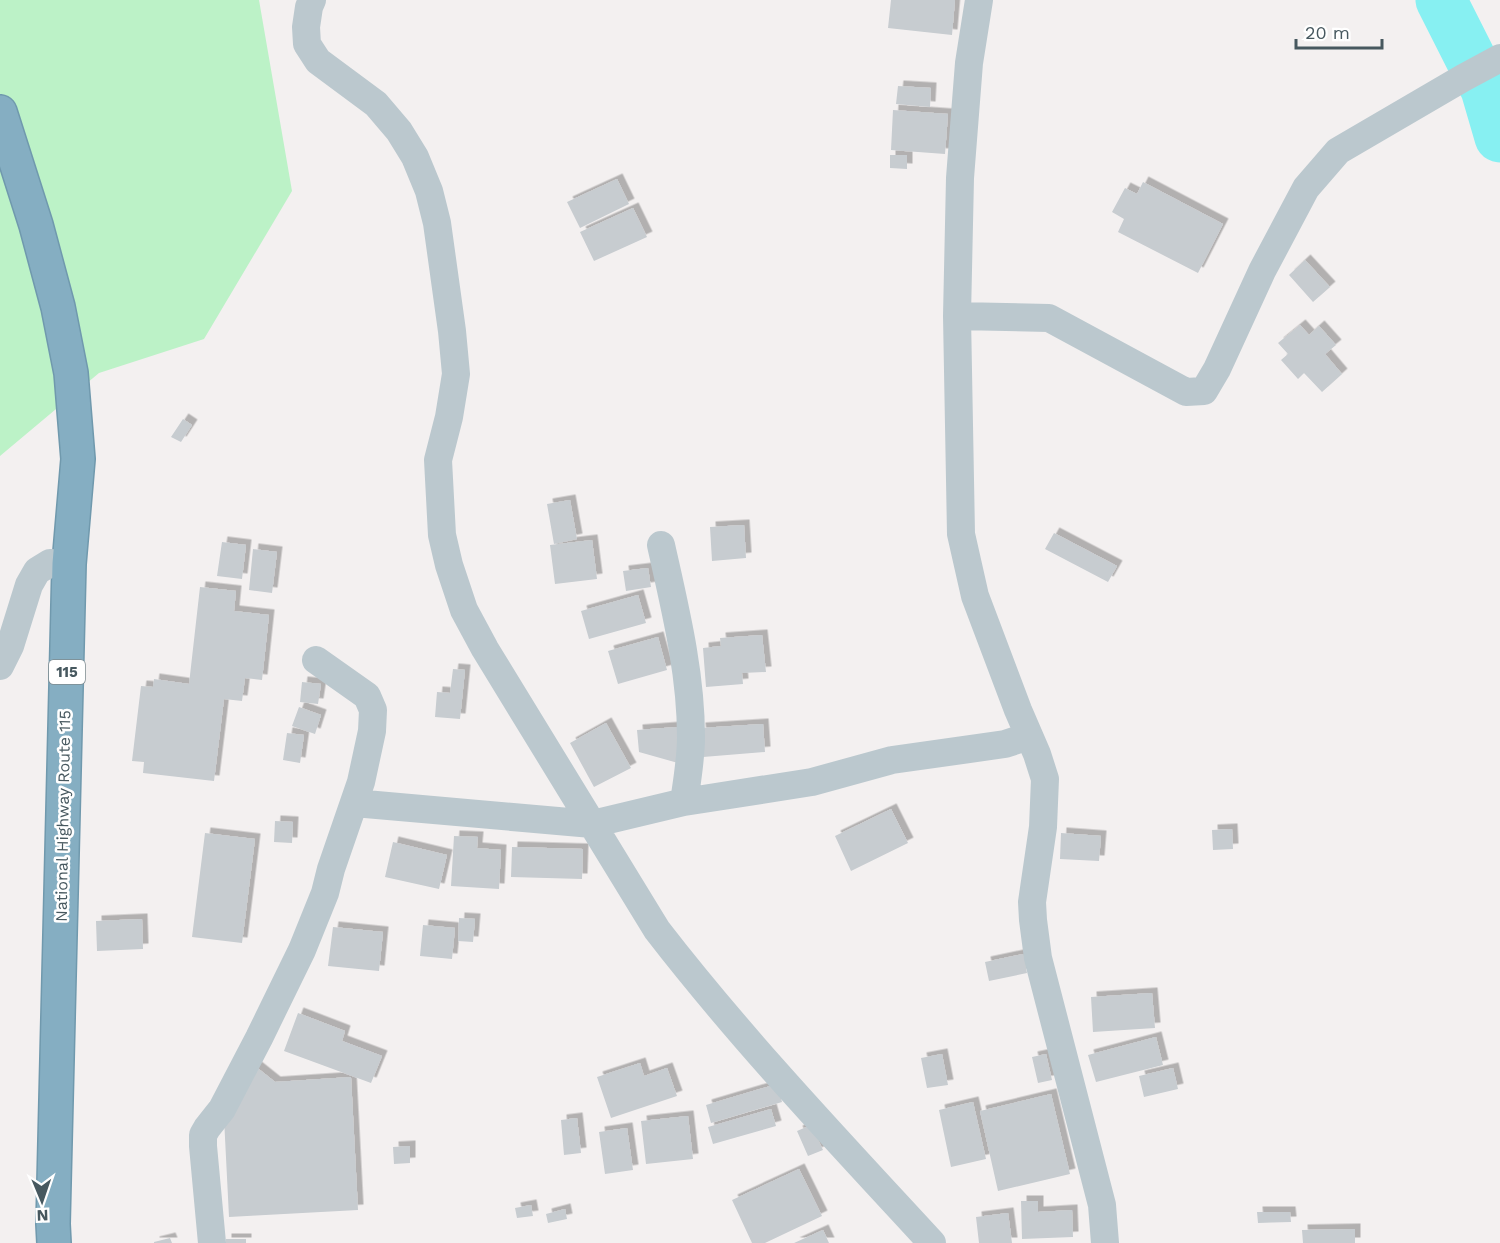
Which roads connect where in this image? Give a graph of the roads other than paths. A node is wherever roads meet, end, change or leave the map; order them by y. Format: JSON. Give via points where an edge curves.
{"nodes":[{"id":1,"x":312,"y":0,"type":"edge"},
{"id":2,"x":979,"y":0,"type":"edge"},
{"id":3,"x":1499,"y":58,"type":"edge"},
{"id":4,"x":0,"y":112,"type":"edge"},
{"id":5,"x":957,"y":316,"type":"junction"},
{"id":6,"x":661,"y":545,"type":"dead end"},
{"id":7,"x":69,"y":564,"type":"junction"},
{"id":8,"x":316,"y":660,"type":"dead end"},
{"id":9,"x":0,"y":666,"type":"edge"},
{"id":10,"x":1029,"y":736,"type":"junction"},
{"id":11,"x":684,"y":802,"type":"junction"},
{"id":12,"x":354,"y":803,"type":"junction"},
{"id":13,"x":592,"y":824,"type":"junction"},
{"id":14,"x":54,"y":1243,"type":"edge"},
{"id":15,"x":212,"y":1243,"type":"edge"},
{"id":16,"x":932,"y":1243,"type":"edge"},
{"id":17,"x":1105,"y":1243,"type":"edge"}],
"edges":[{"from":1,"to":13,"type":"street","via":[[307,44],[318,62],[376,104],[399,131],[415,157],[435,212],[456,374],[438,460],[440,507],[442,535],[460,599],[485,649]]},
{"from":2,"to":5,"type":"street","via":[[969,63],[960,178]]},
{"from":3,"to":5,"type":"street","via":[[1338,151],[1306,188],[1204,391],[1186,392],[1049,318]]},
{"from":4,"to":7,"type":"highway","name":"National Highway Route 115","number":"115","via":[[36,225],[71,373],[78,459]]},
{"from":5,"to":10,"type":"street","via":[[961,534],[975,596]]},
{"from":6,"to":11,"type":"street","via":[[682,639],[688,701],[691,737]]},
{"from":7,"to":9,"type":"street","via":[[50,563],[37,571]]},
{"from":7,"to":14,"type":"highway","name":"National Highway Route 115","number":"115"},
{"from":8,"to":12,"type":"street","via":[[367,696],[373,710],[370,741]]},
{"from":10,"to":11,"type":"street","via":[[1005,744],[892,760],[812,782]]},
{"from":10,"to":17,"type":"street","via":[[1045,779],[1043,827],[1032,902],[1036,946],[1102,1205]]},
{"from":11,"to":13,"type":"street"},
{"from":12,"to":13,"type":"street"},
{"from":12,"to":15,"type":"street","via":[[302,950],[222,1109],[203,1135]]},
{"from":13,"to":16,"type":"street","via":[[657,930],[686,968]]}]}
